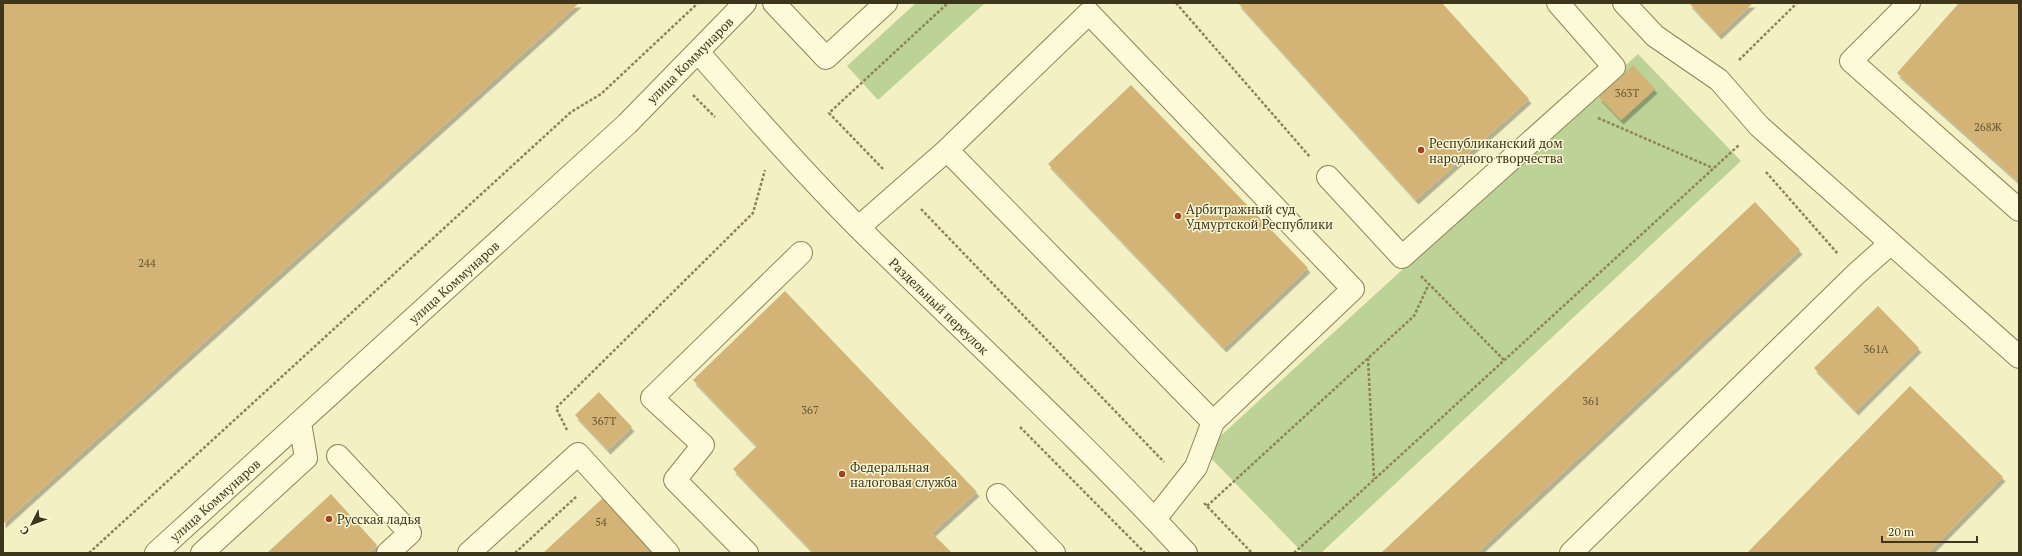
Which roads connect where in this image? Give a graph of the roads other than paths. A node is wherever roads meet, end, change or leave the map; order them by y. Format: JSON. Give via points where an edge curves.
{"nodes":[{"id":1,"x":745,"y":3,"type":"edge"},
{"id":2,"x":774,"y":3,"type":"edge"},
{"id":3,"x":886,"y":3,"type":"edge"},
{"id":4,"x":1558,"y":3,"type":"edge"},
{"id":5,"x":1624,"y":3,"type":"edge"},
{"id":6,"x":1909,"y":3,"type":"edge"},
{"id":7,"x":699,"y":53,"type":"junction"},
{"id":8,"x":947,"y":150,"type":"junction"},
{"id":9,"x":1328,"y":177,"type":"road end"},
{"id":10,"x":2019,"y":210,"type":"edge"},
{"id":11,"x":859,"y":227,"type":"junction"},
{"id":12,"x":1891,"y":243,"type":"junction"},
{"id":13,"x":802,"y":253,"type":"dead end"},
{"id":14,"x":2019,"y":357,"type":"edge"},
{"id":15,"x":1213,"y":422,"type":"junction"},
{"id":16,"x":300,"y":423,"type":"junction"},
{"id":17,"x":338,"y":456,"type":"dead end"},
{"id":18,"x":998,"y":495,"type":"dead end"},
{"id":19,"x":1155,"y":520,"type":"junction"},
{"id":20,"x":156,"y":553,"type":"edge"},
{"id":21,"x":202,"y":553,"type":"edge"},
{"id":22,"x":388,"y":553,"type":"edge"},
{"id":23,"x":469,"y":553,"type":"edge"},
{"id":24,"x":668,"y":553,"type":"edge"},
{"id":25,"x":747,"y":553,"type":"edge"},
{"id":26,"x":1054,"y":553,"type":"edge"},
{"id":27,"x":1186,"y":553,"type":"edge"},
{"id":28,"x":1571,"y":553,"type":"edge"}],
"edges":[{"from":1,"to":7,"type":"street","name":"улица Коммунаров"},
{"from":2,"to":3,"type":"street","via":[[826,58]]},
{"from":4,"to":9,"type":"street","via":[[1614,67],[1402,257]]},
{"from":5,"to":12,"type":"street","via":[[1655,36],[1719,80],[1759,126]]},
{"from":6,"to":10,"type":"street","via":[[1851,61]]},
{"from":7,"to":11,"type":"street","name":"Раздельный переулок"},
{"from":7,"to":16,"type":"street","name":"улица Коммунаров","via":[[621,130]]},
{"from":8,"to":11,"type":"street"},
{"from":8,"to":15,"type":"street"},
{"from":8,"to":15,"type":"street","via":[[1089,13],[1353,289]]},
{"from":11,"to":19,"type":"street","name":"Раздельный переулок"},
{"from":12,"to":14,"type":"street"},
{"from":12,"to":28,"type":"street","via":[[1856,274]]},
{"from":13,"to":25,"type":"street","via":[[652,398],[703,445],[675,480]]},
{"from":15,"to":19,"type":"street","via":[[1196,467]]},
{"from":16,"to":20,"type":"street","name":"улица Коммунаров"},
{"from":16,"to":21,"type":"street","via":[[306,458]]},
{"from":17,"to":22,"type":"street","via":[[410,534]]},
{"from":18,"to":26,"type":"street"},
{"from":19,"to":27,"type":"street","name":"Раздельный переулок"},
{"from":23,"to":24,"type":"street","via":[[578,454]]}]}
